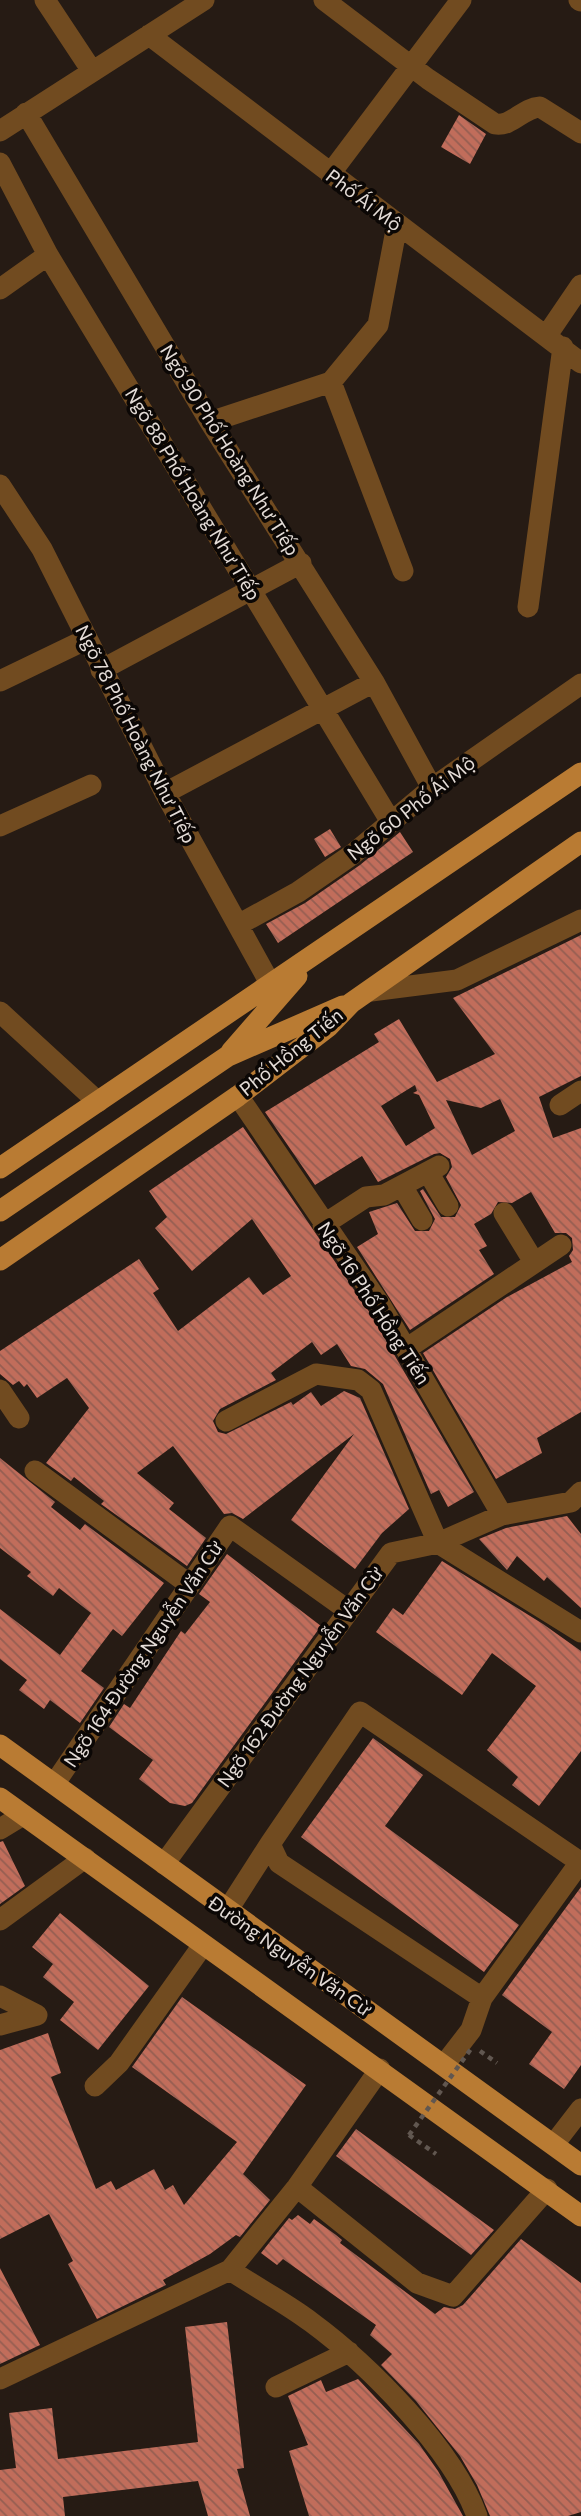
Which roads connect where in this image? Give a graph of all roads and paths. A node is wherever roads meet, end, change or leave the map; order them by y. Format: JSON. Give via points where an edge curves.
{"nodes":[{"id":1,"x":45,"y":0,"type":"edge"},
{"id":2,"x":324,"y":0,"type":"edge"},
{"id":3,"x":461,"y":0,"type":"edge"},
{"id":4,"x":200,"y":1,"type":"edge"},
{"id":5,"x":149,"y":35,"type":"junction"},
{"id":6,"x":413,"y":67,"type":"junction"},
{"id":7,"x":92,"y":71,"type":"junction"},
{"id":8,"x":26,"y":113,"type":"junction"},
{"id":9,"x":0,"y":131,"type":"edge"},
{"id":10,"x":581,"y":133,"type":"edge"},
{"id":11,"x":0,"y":163,"type":"edge"},
{"id":12,"x":330,"y":174,"type":"junction"},
{"id":13,"x":397,"y":225,"type":"junction"},
{"id":14,"x":48,"y":255,"type":"junction"},
{"id":15,"x":581,"y":285,"type":"edge"},
{"id":16,"x":0,"y":289,"type":"edge"},
{"id":17,"x":555,"y":341,"type":"junction"},
{"id":18,"x":581,"y":363,"type":"edge"},
{"id":19,"x":331,"y":382,"type":"junction"},
{"id":20,"x":209,"y":422,"type":"junction"},
{"id":21,"x":0,"y":485,"type":"edge"},
{"id":22,"x":301,"y":563,"type":"junction"},
{"id":23,"x":403,"y":571,"type":"dead end"},
{"id":24,"x":252,"y":591,"type":"junction"},
{"id":25,"x":528,"y":607,"type":"dead end"},
{"id":26,"x":86,"y":639,"type":"junction"},
{"id":27,"x":101,"y":670,"type":"junction"},
{"id":28,"x":0,"y":681,"type":"edge"},
{"id":29,"x":374,"y":682,"type":"junction"},
{"id":30,"x":581,"y":684,"type":"edge"},
{"id":31,"x":325,"y":709,"type":"junction"},
{"id":32,"x":581,"y":773,"type":"edge"},
{"id":33,"x":91,"y":785,"type":"dead end"},
{"id":34,"x":432,"y":789,"type":"junction"},
{"id":35,"x":165,"y":793,"type":"junction"},
{"id":36,"x":391,"y":822,"type":"junction"},
{"id":37,"x":0,"y":826,"type":"edge"},
{"id":38,"x":581,"y":842,"type":"edge"},
{"id":39,"x":581,"y":920,"type":"edge"},
{"id":40,"x":238,"y":925,"type":"junction"},
{"id":41,"x":318,"y":952,"type":"junction"},
{"id":42,"x":271,"y":985,"type":"junction"},
{"id":43,"x":371,"y":991,"type":"junction"},
{"id":44,"x":352,"y":1003,"type":"junction"},
{"id":45,"x":0,"y":1012,"type":"edge"},
{"id":46,"x":228,"y":1056,"type":"junction"},
{"id":47,"x":581,"y":1091,"type":"edge"},
{"id":48,"x":238,"y":1096,"type":"junction"},
{"id":49,"x":98,"y":1102,"type":"junction"},
{"id":50,"x":560,"y":1105,"type":"dead end"},
{"id":51,"x":0,"y":1168,"type":"edge"},
{"id":52,"x":402,"y":1186,"type":"junction"},
{"id":53,"x":448,"y":1206,"type":"dead end"},
{"id":54,"x":0,"y":1211,"type":"edge"},
{"id":55,"x":505,"y":1213,"type":"dead end"},
{"id":56,"x":422,"y":1220,"type":"dead end"},
{"id":57,"x":323,"y":1224,"type":"junction"},
{"id":58,"x":561,"y":1245,"type":"dead end"},
{"id":59,"x":0,"y":1260,"type":"edge"},
{"id":60,"x":534,"y":1262,"type":"junction"},
{"id":61,"x":406,"y":1349,"type":"junction"},
{"id":62,"x":0,"y":1390,"type":"edge"},
{"id":63,"x":19,"y":1418,"type":"dead end"},
{"id":64,"x":226,"y":1421,"type":"dead end"},
{"id":65,"x":35,"y":1471,"type":"dead end"},
{"id":66,"x":581,"y":1492,"type":"edge"},
{"id":67,"x":502,"y":1515,"type":"junction"},
{"id":68,"x":438,"y":1543,"type":"junction"},
{"id":69,"x":190,"y":1585,"type":"junction"},
{"id":70,"x":349,"y":1611,"type":"junction"},
{"id":71,"x":581,"y":1632,"type":"edge"},
{"id":72,"x":0,"y":1745,"type":"edge"},
{"id":73,"x":55,"y":1783,"type":"junction"},
{"id":74,"x":0,"y":1798,"type":"edge"},
{"id":75,"x":23,"y":1815,"type":"junction"},
{"id":76,"x":0,"y":1829,"type":"edge"},
{"id":77,"x":270,"y":1843,"type":"junction"},
{"id":78,"x":85,"y":1858,"type":"junction"},
{"id":79,"x":581,"y":1861,"type":"edge"},
{"id":80,"x":164,"y":1864,"type":"junction"},
{"id":81,"x":227,"y":1911,"type":"junction"},
{"id":82,"x":0,"y":1920,"type":"edge"},
{"id":83,"x":203,"y":1945,"type":"junction"},
{"id":84,"x":0,"y":1996,"type":"edge"},
{"id":85,"x":482,"y":1998,"type":"junction"},
{"id":86,"x":0,"y":2025,"type":"edge"},
{"id":87,"x":497,"y":2063,"type":"dead end"},
{"id":88,"x":443,"y":2065,"type":"junction"},
{"id":89,"x":380,"y":2069,"type":"junction"},
{"id":90,"x":95,"y":2086,"type":"dead end"},
{"id":91,"x":581,"y":2109,"type":"edge"},
{"id":92,"x":554,"y":2144,"type":"junction"},
{"id":93,"x":436,"y":2154,"type":"dead end"},
{"id":94,"x":581,"y":2165,"type":"edge"},
{"id":95,"x":297,"y":2187,"type":"junction"},
{"id":96,"x":547,"y":2189,"type":"junction"},
{"id":97,"x":581,"y":2216,"type":"edge"},
{"id":98,"x":230,"y":2270,"type":"junction"},
{"id":99,"x":349,"y":2353,"type":"junction"},
{"id":100,"x":0,"y":2379,"type":"edge"},
{"id":101,"x":276,"y":2387,"type":"dead end"},
{"id":102,"x":477,"y":2516,"type":"edge"}],
"edges":[{"from":1,"to":7,"type":"street"},
{"from":2,"to":6,"type":"street"},
{"from":3,"to":6,"type":"street"},
{"from":4,"to":5,"type":"street"},
{"from":5,"to":7,"type":"street"},
{"from":5,"to":12,"type":"street","name":"Phố Ái Mộ"},
{"from":6,"to":10,"type":"street","via":[[495,124],[507,124],[540,107]]},
{"from":6,"to":12,"type":"street"},
{"from":7,"to":8,"type":"street"},
{"from":8,"to":9,"type":"street"},
{"from":8,"to":20,"type":"street","name":"Ngõ 90 Phố Hoàng Như Tiếp"},
{"from":11,"to":14,"type":"street","name":"Ngõ 88 Phố Hoàng Như Tiếp"},
{"from":12,"to":13,"type":"street","name":"Phố Ái Mộ"},
{"from":13,"to":17,"type":"street","name":"Phố Ái Mộ"},
{"from":13,"to":19,"type":"street","via":[[378,325]]},
{"from":14,"to":16,"type":"street"},
{"from":14,"to":24,"type":"street","name":"Ngõ 88 Phố Hoàng Như Tiếp"},
{"from":15,"to":17,"type":"street"},
{"from":17,"to":18,"type":"street","name":"Phố Ái Mộ"},
{"from":17,"to":25,"type":"street"},
{"from":19,"to":20,"type":"street"},
{"from":19,"to":23,"type":"street"},
{"from":20,"to":22,"type":"street","name":"Ngõ 90 Phố Hoàng Như Tiếp"},
{"from":21,"to":26,"type":"street","name":"Ngõ 78 Phố Hoàng Như Tiếp","via":[[42,549]]},
{"from":22,"to":24,"type":"street"},
{"from":22,"to":29,"type":"street","name":"Ngõ 90 Phố Hoàng Như Tiếp"},
{"from":24,"to":27,"type":"street"},
{"from":24,"to":31,"type":"street","name":"Ngõ 88 Phố Hoàng Như Tiếp"},
{"from":26,"to":27,"type":"street","name":"Ngõ 78 Phố Hoàng Như Tiếp"},
{"from":26,"to":28,"type":"street"},
{"from":27,"to":35,"type":"street","name":"Ngõ 78 Phố Hoàng Như Tiếp"},
{"from":29,"to":31,"type":"street"},
{"from":29,"to":34,"type":"street","name":"Ngõ 90 Phố Hoàng Như Tiếp"},
{"from":30,"to":34,"type":"street","name":"Ngõ 60 Phố Ái Mộ"},
{"from":31,"to":35,"type":"street"},
{"from":31,"to":36,"type":"street","name":"Ngõ 88 Phố Hoàng Như Tiếp"},
{"from":32,"to":41,"type":"main road"},
{"from":33,"to":37,"type":"street"},
{"from":34,"to":36,"type":"street","name":"Ngõ 60 Phố Ái Mộ"},
{"from":35,"to":40,"type":"street","name":"Ngõ 78 Phố Hoàng Như Tiếp"},
{"from":36,"to":40,"type":"street","name":"Ngõ 60 Phố Ái Mộ","via":[[298,892]]},
{"from":38,"to":43,"type":"main road","name":"Phố Hồng Tiến"},
{"from":39,"to":43,"type":"street","via":[[457,980]]},
{"from":40,"to":42,"type":"street","name":"Ngõ 78 Phố Hoàng Như Tiếp"},
{"from":41,"to":42,"type":"main road"},
{"from":41,"to":46,"type":"main road"},
{"from":42,"to":49,"type":"main road"},
{"from":43,"to":44,"type":"main road","name":"Phố Hồng Tiến"},
{"from":44,"to":46,"type":"main road"},
{"from":44,"to":48,"type":"main road","name":"Phố Hồng Tiến"},
{"from":45,"to":49,"type":"street"},
{"from":46,"to":54,"type":"main road"},
{"from":47,"to":50,"type":"street"},
{"from":48,"to":57,"type":"street","name":"Ngõ 16 Phố Hồng Tiến"},
{"from":48,"to":59,"type":"main road","name":"Phố Hồng Tiến"},
{"from":49,"to":51,"type":"main road"},
{"from":52,"to":53,"type":"street","via":[[434,1169]]},
{"from":52,"to":56,"type":"street"},
{"from":52,"to":57,"type":"street","via":[[366,1197]]},
{"from":55,"to":60,"type":"street"},
{"from":57,"to":61,"type":"street","name":"Ngõ 16 Phố Hồng Tiến"},
{"from":58,"to":60,"type":"street"},
{"from":60,"to":61,"type":"street"},
{"from":61,"to":67,"type":"street","name":"Ngõ 16 Phố Hồng Tiến"},
{"from":62,"to":63,"type":"street"},
{"from":64,"to":68,"type":"street","via":[[317,1374],[358,1380],[371,1390]]},
{"from":65,"to":69,"type":"street"},
{"from":66,"to":67,"type":"street","name":"Ngõ 162 Đường Nguyễn Văn Cừ","via":[[571,1502]]},
{"from":67,"to":68,"type":"street","name":"Ngõ 162 Đường Nguyễn Văn Cừ"},
{"from":68,"to":70,"type":"street","name":"Ngõ 162 Đường Nguyễn Văn Cừ","via":[[391,1553]]},
{"from":68,"to":71,"type":"street"},
{"from":69,"to":70,"type":"street","name":"Ngõ 164 Đường Nguyễn Văn Cừ","via":[[230,1526]]},
{"from":69,"to":73,"type":"street","name":"Ngõ 164 Đường Nguyễn Văn Cừ"},
{"from":70,"to":80,"type":"street","name":"Ngõ 162 Đường Nguyễn Văn Cừ"},
{"from":72,"to":73,"type":"main road","name":"Đường Nguyễn Văn Cừ"},
{"from":73,"to":80,"type":"main road","name":"Đường Nguyễn Văn Cừ"},
{"from":74,"to":75,"type":"main road"},
{"from":75,"to":76,"type":"street"},
{"from":75,"to":78,"type":"main road"},
{"from":77,"to":79,"type":"street","via":[[360,1712]]},
{"from":77,"to":81,"type":"street"},
{"from":77,"to":85,"type":"street","via":[[279,1863]]},
{"from":78,"to":82,"type":"street"},
{"from":78,"to":83,"type":"main road"},
{"from":79,"to":85,"type":"street"},
{"from":80,"to":81,"type":"main road","name":"Đường Nguyễn Văn Cừ"},
{"from":81,"to":88,"type":"main road","name":"Đường Nguyễn Văn Cừ"},
{"from":83,"to":89,"type":"main road"},
{"from":83,"to":90,"type":"street","via":[[119,2063]]},
{"from":84,"to":86,"type":"street","via":[[37,2015]]},
{"from":85,"to":88,"type":"street","via":[[471,2030]]},
{"from":87,"to":93,"type":"path","bridge":true,"via":[[473,2046],[409,2135]]},
{"from":88,"to":92,"type":"main road","name":"Đường Nguyễn Văn Cừ"},
{"from":89,"to":95,"type":"street"},
{"from":89,"to":96,"type":"main road"},
{"from":91,"to":92,"type":"street"},
{"from":92,"to":94,"type":"main road","name":"Đường Nguyễn Văn Cừ"},
{"from":95,"to":96,"type":"street","via":[[416,2283],[453,2297]]},
{"from":95,"to":98,"type":"street"},
{"from":96,"to":97,"type":"main road"},
{"from":98,"to":99,"type":"street"},
{"from":98,"to":100,"type":"street"},
{"from":99,"to":101,"type":"street"},
{"from":99,"to":102,"type":"street","via":[[417,2422],[458,2477]]}]}
